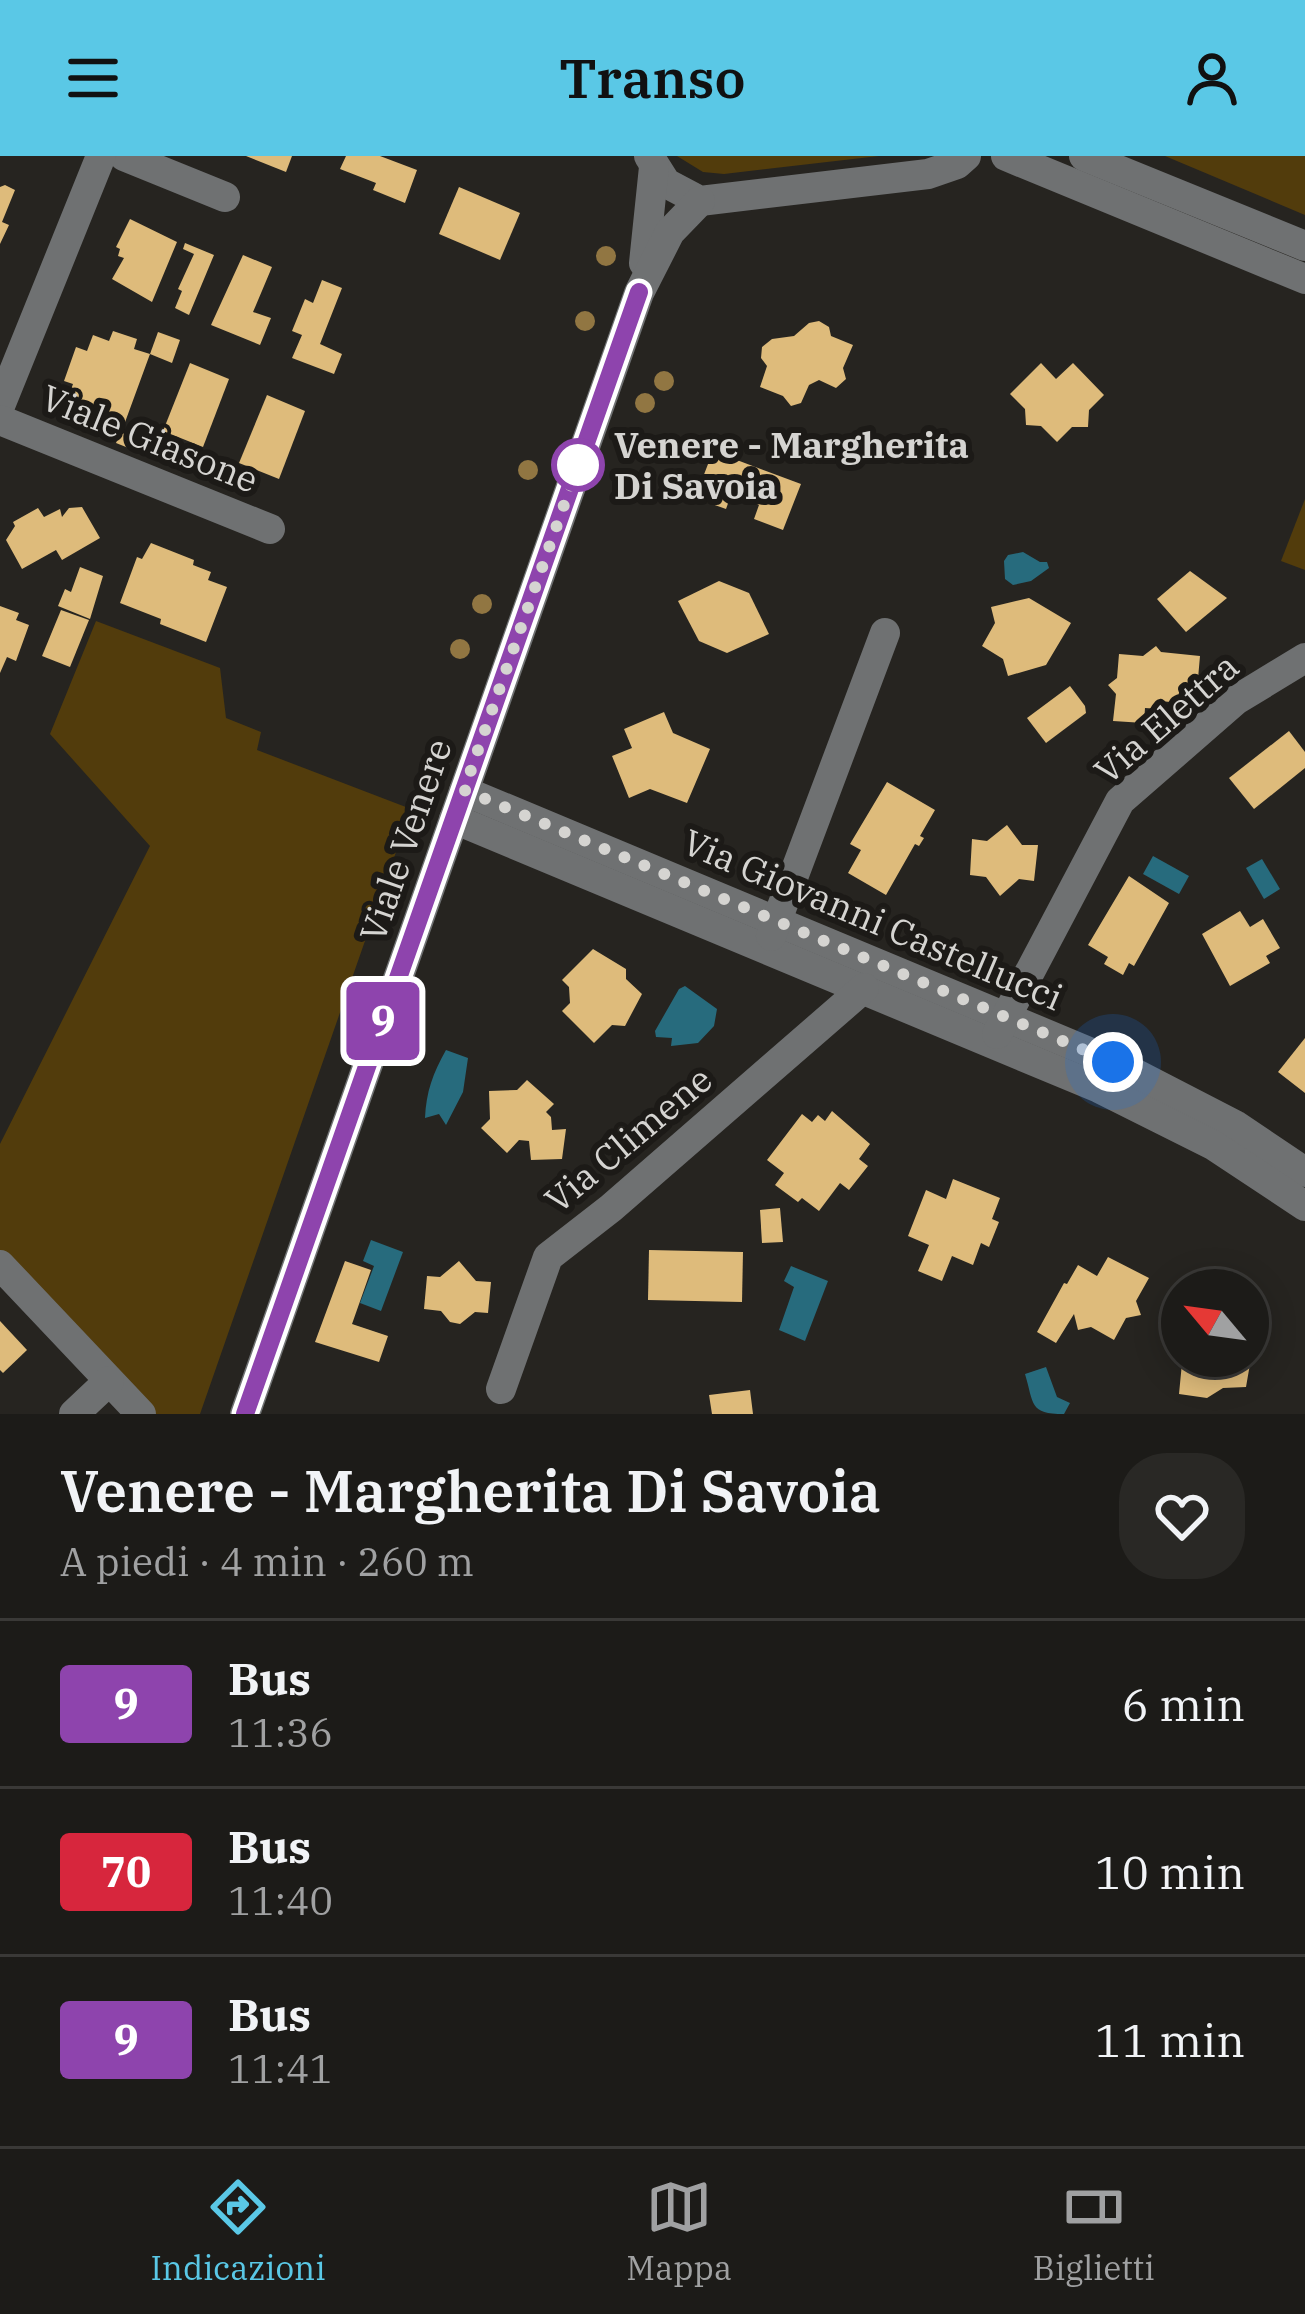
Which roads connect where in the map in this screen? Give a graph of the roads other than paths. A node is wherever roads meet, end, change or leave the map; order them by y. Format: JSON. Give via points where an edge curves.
{"nodes":[{"id":1,"x":101,"y":156,"type":"edge"},
{"id":2,"x":124,"y":156,"type":"edge"},
{"id":3,"x":966,"y":156,"type":"edge"},
{"id":4,"x":1006,"y":156,"type":"edge"},
{"id":5,"x":1084,"y":156,"type":"edge"},
{"id":6,"x":651,"y":161,"type":"edge"},
{"id":7,"x":225,"y":197,"type":"dead end"},
{"id":8,"x":700,"y":201,"type":"junction"},
{"id":9,"x":1305,"y":246,"type":"edge"},
{"id":10,"x":1305,"y":279,"type":"edge"},
{"id":11,"x":639,"y":292,"type":"junction"},
{"id":12,"x":0,"y":406,"type":"edge"},
{"id":13,"x":0,"y":420,"type":"edge"},
{"id":14,"x":270,"y":529,"type":"dead end"},
{"id":15,"x":885,"y":633,"type":"dead end"},
{"id":16,"x":1305,"y":658,"type":"edge"},
{"id":17,"x":459,"y":805,"type":"junction"},
{"id":18,"x":771,"y":934,"type":"junction"},
{"id":19,"x":865,"y":988,"type":"junction"},
{"id":20,"x":999,"y":1029,"type":"junction"},
{"id":21,"x":1305,"y":1172,"type":"edge"},
{"id":22,"x":1305,"y":1206,"type":"edge"},
{"id":23,"x":0,"y":1265,"type":"edge"},
{"id":24,"x":109,"y":1381,"type":"junction"},
{"id":25,"x":501,"y":1389,"type":"dead end"},
{"id":26,"x":74,"y":1414,"type":"edge"},
{"id":27,"x":141,"y":1414,"type":"edge"},
{"id":28,"x":245,"y":1414,"type":"edge"}],
"edges":[{"from":1,"to":12,"type":"street"},
{"from":2,"to":7,"type":"street"},
{"from":3,"to":8,"type":"street","via":[[928,174]]},
{"from":4,"to":10,"type":"street"},
{"from":5,"to":9,"type":"street"},
{"from":6,"to":8,"type":"street","via":[[666,183]]},
{"from":6,"to":11,"type":"street"},
{"from":8,"to":11,"type":"street","via":[[670,232]]},
{"from":11,"to":17,"type":"street","name":"Viale Venere"},
{"from":13,"to":14,"type":"street","name":"Viale Giasone"},
{"from":15,"to":18,"type":"street"},
{"from":16,"to":20,"type":"street","name":"Via Elettra","via":[[1236,700],[1120,801]]},
{"from":17,"to":18,"type":"street","name":"Via Giovanni Castellucci"},
{"from":17,"to":28,"type":"street","name":"Viale Venere"},
{"from":18,"to":19,"type":"street","name":"Via Giovanni Castellucci"},
{"from":18,"to":20,"type":"street","name":"Via Giovanni Castellucci"},
{"from":19,"to":20,"type":"street","name":"Via Giovanni Castellucci"},
{"from":19,"to":25,"type":"street","name":"Via Climene","via":[[548,1256]]},
{"from":20,"to":21,"type":"street","name":"Via Giovanni Castellucci","via":[[1164,1086]]},
{"from":20,"to":22,"type":"street","name":"Via Giovanni Castellucci","via":[[1255,1170]]},
{"from":23,"to":24,"type":"street"},
{"from":24,"to":26,"type":"street"},
{"from":24,"to":27,"type":"street"}]}
